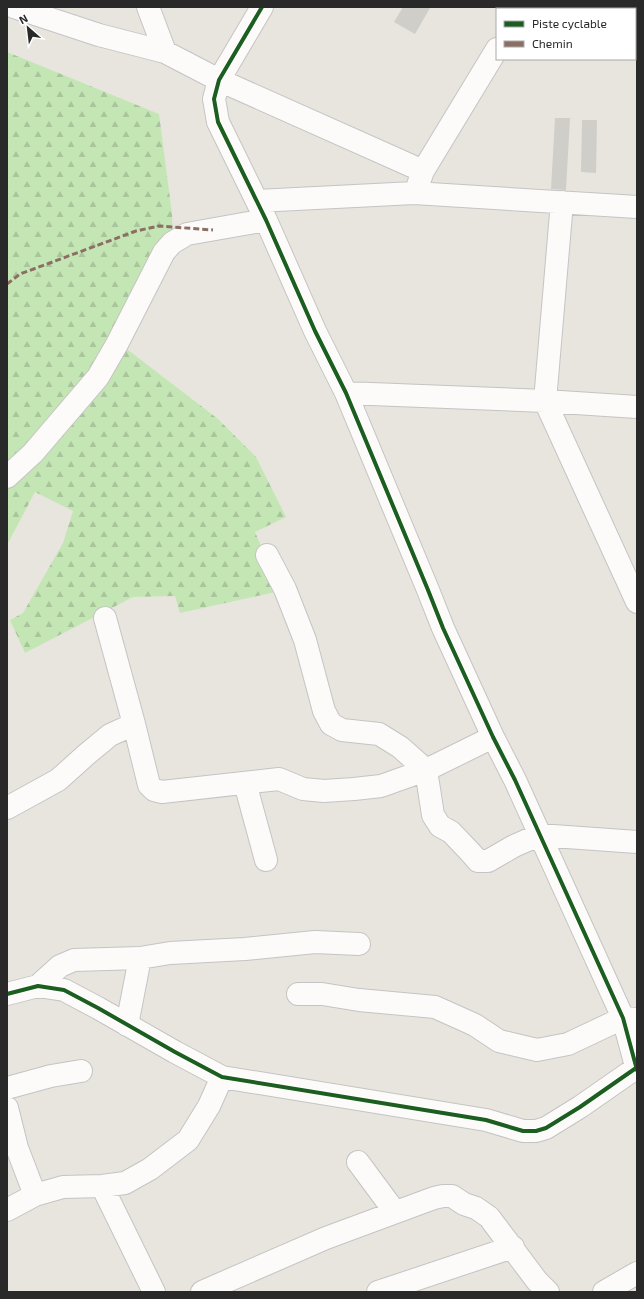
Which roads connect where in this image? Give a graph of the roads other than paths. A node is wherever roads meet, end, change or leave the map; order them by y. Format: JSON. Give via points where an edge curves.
{"nodes":[{"id":1,"x":14,"y":7,"type":"edge"},
{"id":2,"x":148,"y":7,"type":"edge"},
{"id":3,"x":262,"y":7,"type":"edge"},
{"id":4,"x":496,"y":51,"type":"edge"},
{"id":5,"x":165,"y":52,"type":"junction"},
{"id":6,"x":219,"y":80,"type":"junction"},
{"id":7,"x":423,"y":171,"type":"junction"},
{"id":8,"x":414,"y":193,"type":"junction"},
{"id":9,"x":562,"y":202,"type":"junction"},
{"id":10,"x":637,"y":207,"type":"edge"},
{"id":11,"x":262,"y":210,"type":"junction"},
{"id":12,"x":346,"y":393,"type":"junction"},
{"id":13,"x":545,"y":401,"type":"junction"},
{"id":14,"x":637,"y":407,"type":"edge"},
{"id":15,"x":7,"y":477,"type":"edge"},
{"id":16,"x":267,"y":555,"type":"dead end"},
{"id":17,"x":637,"y":602,"type":"edge"},
{"id":18,"x":105,"y":618,"type":"dead end"},
{"id":19,"x":134,"y":724,"type":"junction"},
{"id":20,"x":493,"y":737,"type":"junction"},
{"id":21,"x":426,"y":770,"type":"junction"},
{"id":22,"x":246,"y":783,"type":"junction"},
{"id":23,"x":7,"y":808,"type":"edge"},
{"id":24,"x":539,"y":835,"type":"junction"},
{"id":25,"x":637,"y":842,"type":"edge"},
{"id":26,"x":266,"y":860,"type":"dead end"},
{"id":27,"x":359,"y":944,"type":"dead end"},
{"id":28,"x":140,"y":958,"type":"junction"},
{"id":29,"x":38,"y":986,"type":"junction"},
{"id":30,"x":7,"y":994,"type":"edge"},
{"id":31,"x":298,"y":994,"type":"dead end"},
{"id":32,"x":630,"y":1018,"type":"edge"},
{"id":33,"x":127,"y":1025,"type":"junction"},
{"id":34,"x":636,"y":1069,"type":"edge"},
{"id":35,"x":81,"y":1071,"type":"dead end"},
{"id":36,"x":222,"y":1077,"type":"junction"},
{"id":37,"x":7,"y":1088,"type":"edge"},
{"id":38,"x":7,"y":1108,"type":"edge"},
{"id":39,"x":358,"y":1162,"type":"dead end"},
{"id":40,"x":102,"y":1186,"type":"junction"},
{"id":41,"x":35,"y":1194,"type":"junction"},
{"id":42,"x":7,"y":1210,"type":"edge"},
{"id":43,"x":395,"y":1212,"type":"junction"},
{"id":44,"x":513,"y":1247,"type":"junction"},
{"id":45,"x":637,"y":1273,"type":"edge"},
{"id":46,"x":154,"y":1292,"type":"edge"},
{"id":47,"x":202,"y":1292,"type":"edge"},
{"id":48,"x":378,"y":1292,"type":"edge"},
{"id":49,"x":548,"y":1292,"type":"edge"},
{"id":50,"x":604,"y":1292,"type":"edge"}],
"edges":[{"from":1,"to":5,"type":"street","via":[[99,35]]},
{"from":2,"to":5,"type":"street"},
{"from":3,"to":6,"type":"street"},
{"from":4,"to":7,"type":"street"},
{"from":5,"to":6,"type":"street"},
{"from":6,"to":7,"type":"street"},
{"from":6,"to":11,"type":"street","via":[[214,99],[218,122]]},
{"from":7,"to":8,"type":"street"},
{"from":8,"to":9,"type":"street"},
{"from":8,"to":11,"type":"street"},
{"from":9,"to":10,"type":"street"},
{"from":9,"to":13,"type":"street"},
{"from":11,"to":12,"type":"street","via":[[315,331]]},
{"from":11,"to":15,"type":"street","via":[[187,234],[172,243],[164,252],[118,344],[98,377],[33,453]]},
{"from":12,"to":13,"type":"street"},
{"from":12,"to":20,"type":"street","via":[[443,628]]},
{"from":13,"to":14,"type":"street"},
{"from":13,"to":17,"type":"street"},
{"from":16,"to":21,"type":"street","via":[[285,589],[305,640],[324,711],[331,724],[342,730],[379,734],[400,747]]},
{"from":18,"to":19,"type":"street"},
{"from":19,"to":22,"type":"street","via":[[149,785],[154,790],[162,792]]},
{"from":19,"to":23,"type":"street","via":[[110,735],[58,780]]},
{"from":20,"to":21,"type":"street"},
{"from":20,"to":24,"type":"street"},
{"from":21,"to":22,"type":"street","via":[[381,786],[354,789],[302,789],[279,779]]},
{"from":21,"to":24,"type":"street","via":[[433,814],[440,826],[450,832],[478,861],[488,861]]},
{"from":22,"to":26,"type":"street"},
{"from":24,"to":25,"type":"street"},
{"from":24,"to":32,"type":"street"},
{"from":27,"to":28,"type":"street","via":[[315,942],[170,953]]},
{"from":28,"to":29,"type":"street","via":[[74,960],[60,966]]},
{"from":28,"to":33,"type":"street"},
{"from":29,"to":30,"type":"street"},
{"from":29,"to":33,"type":"street","via":[[64,990]]},
{"from":31,"to":32,"type":"street","via":[[322,994],[435,1007],[475,1025],[499,1041],[538,1050],[568,1044]]},
{"from":32,"to":34,"type":"street"},
{"from":33,"to":36,"type":"street"},
{"from":34,"to":36,"type":"street","via":[[580,1107],[546,1128],[536,1131],[523,1131],[486,1120]]},
{"from":35,"to":37,"type":"street"},
{"from":36,"to":40,"type":"street","via":[[209,1106],[188,1140],[150,1169],[125,1183]]},
{"from":38,"to":41,"type":"street","via":[[17,1148]]},
{"from":39,"to":43,"type":"street"},
{"from":40,"to":41,"type":"street","via":[[63,1187]]},
{"from":40,"to":46,"type":"street"},
{"from":41,"to":42,"type":"street"},
{"from":43,"to":44,"type":"street","via":[[434,1198],[452,1196],[489,1217]]},
{"from":43,"to":47,"type":"street","via":[[326,1238]]},
{"from":44,"to":48,"type":"street"},
{"from":44,"to":49,"type":"street"},
{"from":45,"to":50,"type":"street"}]}
